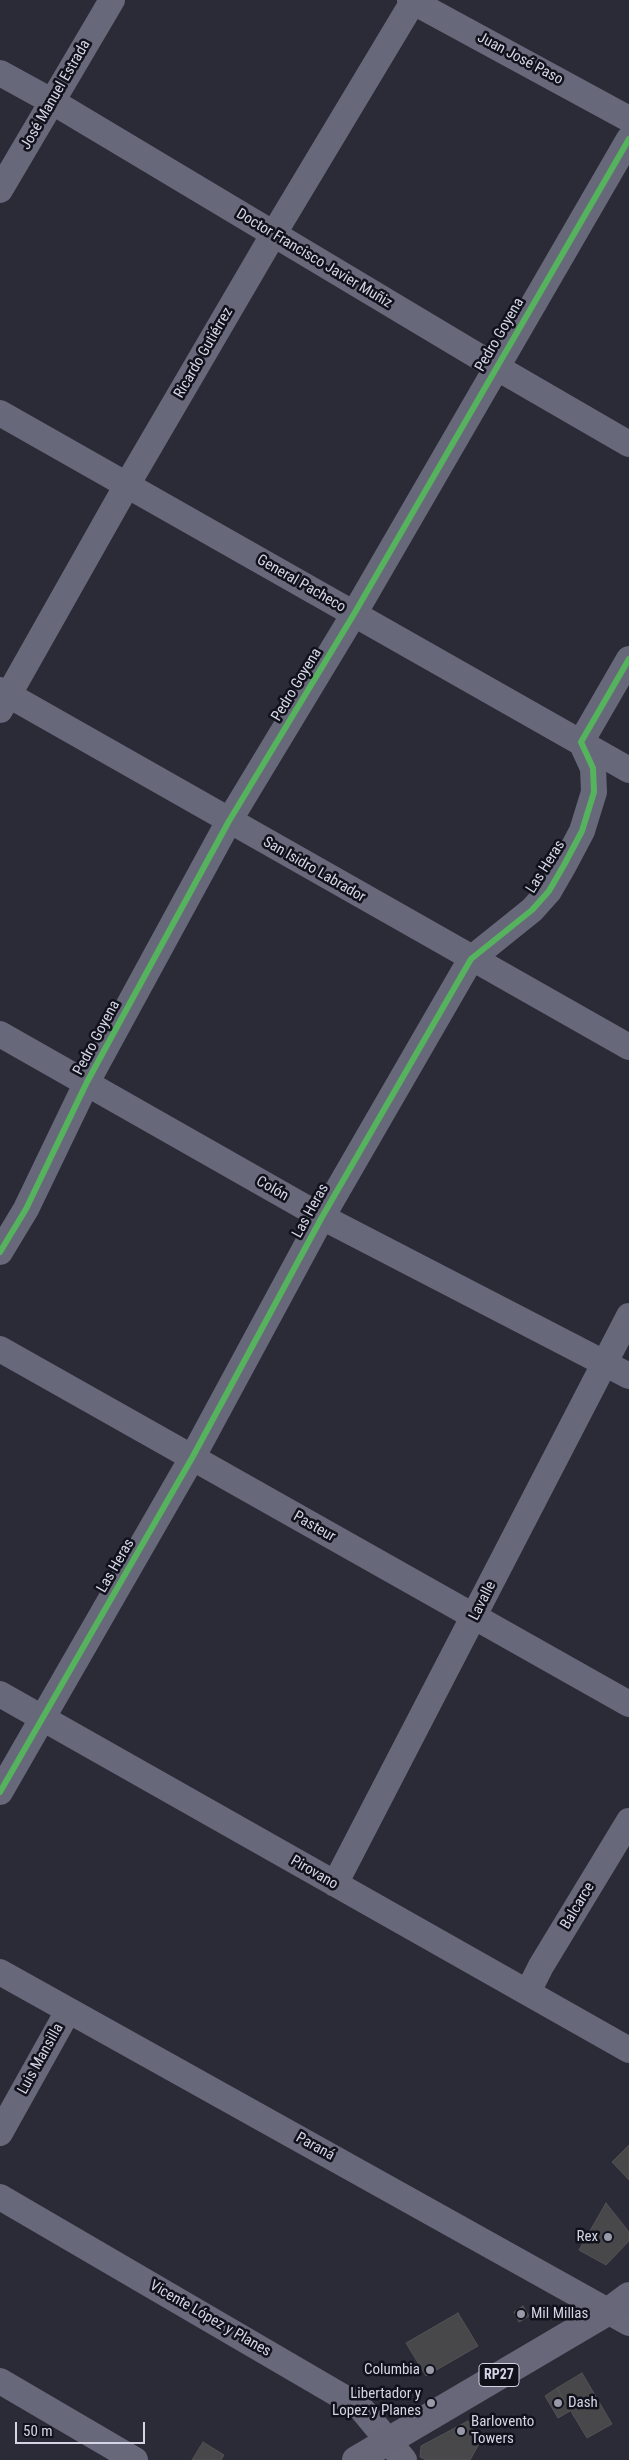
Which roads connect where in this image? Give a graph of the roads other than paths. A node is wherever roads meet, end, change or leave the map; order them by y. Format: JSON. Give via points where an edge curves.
{"nodes":[{"id":1,"x":112,"y":0,"type":"edge"},
{"id":2,"x":413,"y":1,"type":"edge"},
{"id":3,"x":0,"y":73,"type":"edge"},
{"id":4,"x":52,"y":102,"type":"junction"},
{"id":5,"x":629,"y":118,"type":"edge"},
{"id":6,"x":629,"y":138,"type":"edge"},
{"id":7,"x":0,"y":190,"type":"edge"},
{"id":8,"x":273,"y":235,"type":"junction"},
{"id":9,"x":496,"y":367,"type":"junction"},
{"id":10,"x":0,"y":413,"type":"edge"},
{"id":11,"x":629,"y":444,"type":"edge"},
{"id":12,"x":127,"y":485,"type":"junction"},
{"id":13,"x":354,"y":614,"type":"junction"},
{"id":14,"x":629,"y":659,"type":"edge"},
{"id":15,"x":3,"y":698,"type":"edge"},
{"id":16,"x":581,"y":742,"type":"junction"},
{"id":17,"x":629,"y":770,"type":"edge"},
{"id":18,"x":229,"y":821,"type":"junction"},
{"id":19,"x":472,"y":959,"type":"junction"},
{"id":20,"x":0,"y":1034,"type":"edge"},
{"id":21,"x":629,"y":1047,"type":"edge"},
{"id":22,"x":87,"y":1082,"type":"junction"},
{"id":23,"x":322,"y":1217,"type":"junction"},
{"id":24,"x":0,"y":1252,"type":"edge"},
{"id":25,"x":629,"y":1316,"type":"edge"},
{"id":26,"x":0,"y":1349,"type":"edge"},
{"id":27,"x":604,"y":1363,"type":"junction"},
{"id":28,"x":629,"y":1376,"type":"edge"},
{"id":29,"x":192,"y":1458,"type":"junction"},
{"id":30,"x":474,"y":1618,"type":"junction"},
{"id":31,"x":0,"y":1694,"type":"edge"},
{"id":32,"x":629,"y":1704,"type":"edge"},
{"id":33,"x":42,"y":1718,"type":"junction"},
{"id":34,"x":0,"y":1792,"type":"edge"},
{"id":35,"x":629,"y":1821,"type":"edge"},
{"id":36,"x":335,"y":1884,"type":"junction"},
{"id":37,"x":0,"y":1972,"type":"edge"},
{"id":38,"x":528,"y":1992,"type":"junction"},
{"id":39,"x":68,"y":2011,"type":"junction"},
{"id":40,"x":629,"y":2050,"type":"edge"},
{"id":41,"x":0,"y":2133,"type":"edge"},
{"id":42,"x":0,"y":2197,"type":"edge"},
{"id":43,"x":622,"y":2310,"type":"edge"},
{"id":44,"x":0,"y":2381,"type":"edge"},
{"id":45,"x":396,"y":2450,"type":"edge"},
{"id":46,"x":135,"y":2460,"type":"edge"},
{"id":47,"x":356,"y":2460,"type":"edge"}],
"edges":[{"from":1,"to":4,"type":"street","name":"José Manuel Estrada"},
{"from":2,"to":5,"type":"street","name":"Juan José Paso"},
{"from":2,"to":8,"type":"street","name":"Ricardo Gutiérrez"},
{"from":3,"to":4,"type":"street","name":"Doctor Francisco Javier Muñiz"},
{"from":4,"to":7,"type":"street","name":"José Manuel Estrada"},
{"from":4,"to":8,"type":"street","name":"Doctor Francisco Javier Muñiz"},
{"from":6,"to":9,"type":"street","name":"Pedro Goyena"},
{"from":8,"to":9,"type":"street","name":"Doctor Francisco Javier Muñiz"},
{"from":8,"to":12,"type":"street","name":"Ricardo Gutiérrez"},
{"from":9,"to":11,"type":"street","name":"Doctor Francisco Javier Muñiz"},
{"from":9,"to":13,"type":"street","name":"Pedro Goyena"},
{"from":10,"to":12,"type":"street","name":"General Pacheco"},
{"from":12,"to":13,"type":"street","name":"General Pacheco"},
{"from":12,"to":15,"type":"street","name":"Ricardo Gutiérrez"},
{"from":13,"to":16,"type":"street","name":"General Pacheco"},
{"from":13,"to":18,"type":"street","name":"Pedro Goyena"},
{"from":14,"to":16,"type":"street"},
{"from":15,"to":18,"type":"street","name":"San Isidro Labrador"},
{"from":16,"to":17,"type":"street","name":"General Pacheco"},
{"from":16,"to":19,"type":"street","name":"Las Heras","via":[[594,777],[594,792],[582,831],[549,891],[532,910]]},
{"from":18,"to":19,"type":"street","name":"San Isidro Labrador"},
{"from":18,"to":22,"type":"street","name":"Pedro Goyena"},
{"from":19,"to":21,"type":"street","name":"San Isidro Labrador"},
{"from":19,"to":23,"type":"street","name":"Las Heras"},
{"from":20,"to":22,"type":"street","name":"Colón"},
{"from":22,"to":23,"type":"street","name":"Colón"},
{"from":22,"to":24,"type":"street","name":"Pedro Goyena","via":[[26,1209]]},
{"from":23,"to":27,"type":"street","name":"Colón"},
{"from":23,"to":29,"type":"street","name":"Las Heras"},
{"from":25,"to":27,"type":"street","name":"Lavalle"},
{"from":26,"to":29,"type":"street","name":"Pasteur"},
{"from":27,"to":28,"type":"street","name":"Colón"},
{"from":27,"to":30,"type":"street","name":"Lavalle"},
{"from":29,"to":30,"type":"street","name":"Pasteur"},
{"from":29,"to":33,"type":"street","name":"Las Heras"},
{"from":30,"to":32,"type":"street","name":"Pasteur"},
{"from":30,"to":36,"type":"street","name":"Lavalle"},
{"from":31,"to":33,"type":"street","name":"Pirovano"},
{"from":33,"to":34,"type":"street","name":"Las Heras"},
{"from":33,"to":36,"type":"street","name":"Pirovano"},
{"from":35,"to":38,"type":"street","name":"Balcarce"},
{"from":36,"to":38,"type":"street","name":"Pirovano"},
{"from":37,"to":39,"type":"street","name":"Paraná"},
{"from":38,"to":40,"type":"street","name":"Pirovano"},
{"from":39,"to":41,"type":"street","name":"Luis Mansilla"},
{"from":39,"to":43,"type":"street","name":"Paraná"},
{"from":42,"to":45,"type":"street","name":"Vicente López y Planes","via":[[360,2407]]},
{"from":43,"to":45,"type":"main road","number":"RP27"},
{"from":44,"to":46,"type":"street"},
{"from":45,"to":47,"type":"main road","number":"RP27"}]}
